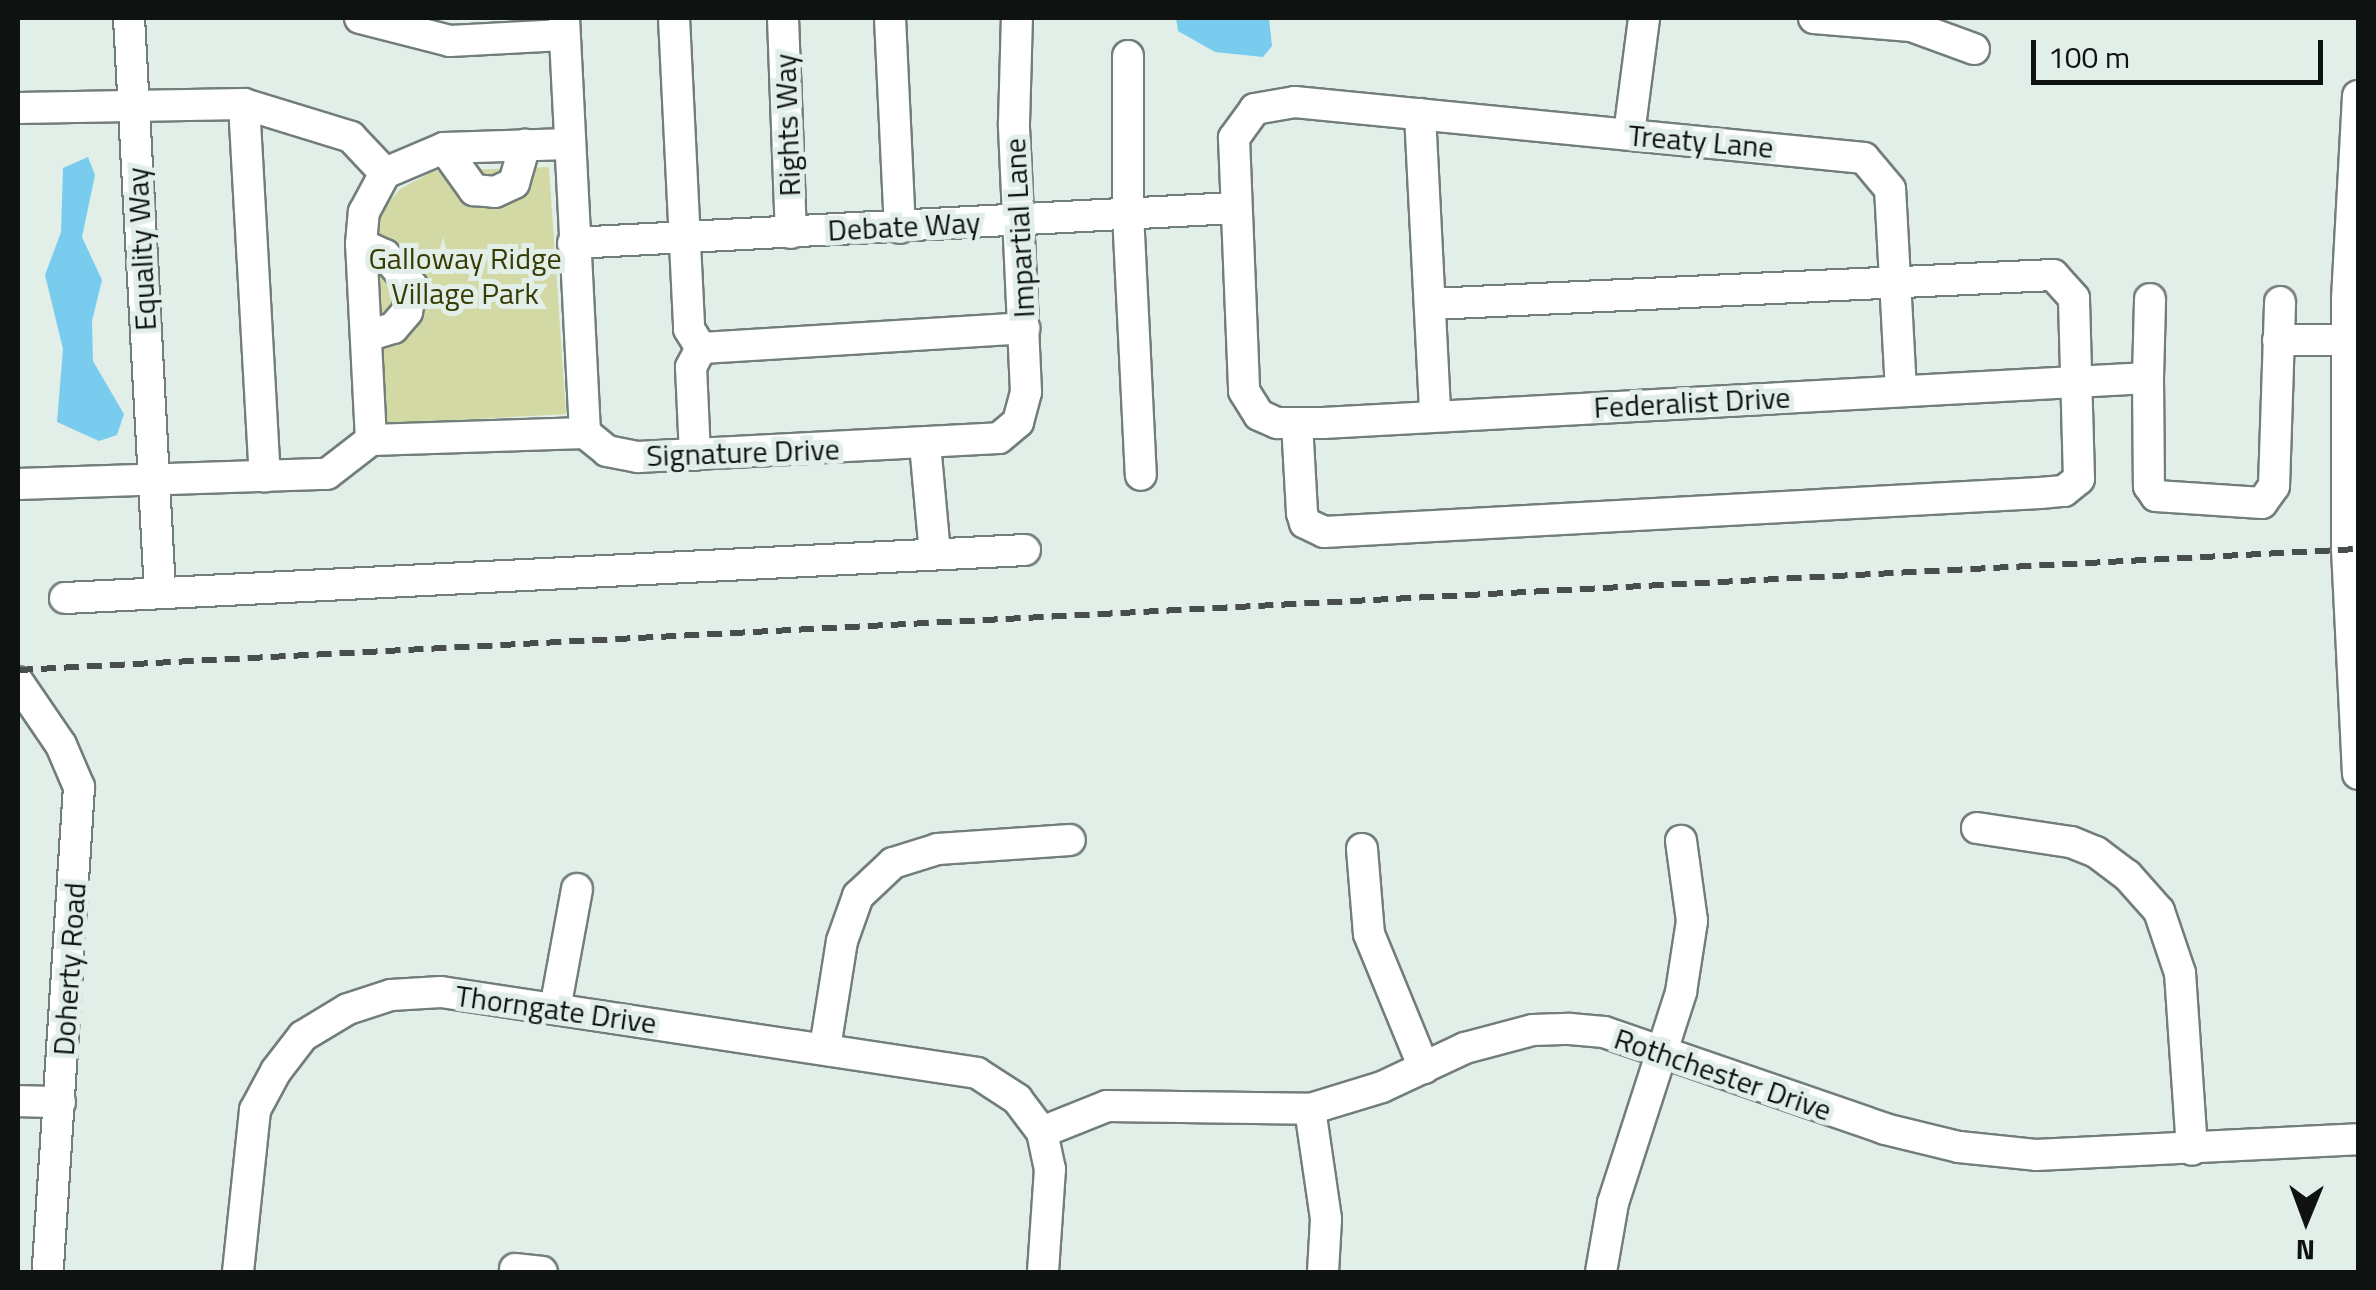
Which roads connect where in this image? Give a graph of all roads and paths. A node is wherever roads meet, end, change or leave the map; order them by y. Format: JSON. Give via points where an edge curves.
{"nodes":[{"id":1,"x":129,"y":18,"type":"edge"},
{"id":2,"x":360,"y":18,"type":"edge"},
{"id":3,"x":674,"y":18,"type":"edge"},
{"id":4,"x":783,"y":18,"type":"edge"},
{"id":5,"x":890,"y":18,"type":"edge"},
{"id":6,"x":1017,"y":18,"type":"edge"},
{"id":7,"x":1644,"y":18,"type":"edge"},
{"id":8,"x":1814,"y":18,"type":"edge"},
{"id":9,"x":563,"y":26,"type":"edge"},
{"id":10,"x":450,"y":29,"type":"edge"},
{"id":11,"x":1974,"y":49,"type":"dead end"},
{"id":12,"x":1128,"y":56,"type":"dead end"},
{"id":13,"x":2358,"y":96,"type":"edge"},
{"id":14,"x":133,"y":104,"type":"junction"},
{"id":15,"x":244,"y":104,"type":"junction"},
{"id":16,"x":18,"y":108,"type":"edge"},
{"id":17,"x":1420,"y":114,"type":"junction"},
{"id":18,"x":1629,"y":134,"type":"junction"},
{"id":19,"x":525,"y":144,"type":"junction"},
{"id":20,"x":568,"y":144,"type":"junction"},
{"id":21,"x":444,"y":148,"type":"junction"},
{"id":22,"x":384,"y":173,"type":"junction"},
{"id":23,"x":2356,"y":176,"type":"edge"},
{"id":24,"x":1234,"y":208,"type":"junction"},
{"id":25,"x":1128,"y":214,"type":"junction"},
{"id":26,"x":1017,"y":219,"type":"junction"},
{"id":27,"x":900,"y":228,"type":"junction"},
{"id":28,"x":791,"y":232,"type":"junction"},
{"id":29,"x":683,"y":239,"type":"junction"},
{"id":30,"x":573,"y":243,"type":"junction"},
{"id":31,"x":361,"y":244,"type":"junction"},
{"id":32,"x":1897,"y":282,"type":"junction"},
{"id":33,"x":2150,"y":299,"type":"dead end"},
{"id":34,"x":2280,"y":302,"type":"dead end"},
{"id":35,"x":1430,"y":304,"type":"junction"},
{"id":36,"x":1024,"y":328,"type":"junction"},
{"id":37,"x":366,"y":336,"type":"junction"},
{"id":38,"x":2278,"y":340,"type":"junction"},
{"id":39,"x":2347,"y":340,"type":"junction"},
{"id":40,"x":701,"y":348,"type":"junction"},
{"id":41,"x":2137,"y":378,"type":"junction"},
{"id":42,"x":2078,"y":383,"type":"junction"},
{"id":43,"x":1901,"y":391,"type":"junction"},
{"id":44,"x":1435,"y":415,"type":"junction"},
{"id":45,"x":1297,"y":423,"type":"junction"},
{"id":46,"x":586,"y":433,"type":"junction"},
{"id":47,"x":1009,"y":433,"type":"joint"},
{"id":48,"x":371,"y":440,"type":"junction"},
{"id":49,"x":925,"y":444,"type":"junction"},
{"id":50,"x":695,"y":454,"type":"junction"},
{"id":51,"x":1141,"y":475,"type":"dead end"},
{"id":52,"x":265,"y":476,"type":"junction"},
{"id":53,"x":154,"y":481,"type":"junction"},
{"id":54,"x":18,"y":484,"type":"edge"},
{"id":55,"x":1026,"y":550,"type":"dead end"},
{"id":56,"x":935,"y":553,"type":"junction"},
{"id":57,"x":160,"y":594,"type":"junction"},
{"id":58,"x":65,"y":598,"type":"dead end"},
{"id":59,"x":18,"y":682,"type":"edge"},
{"id":60,"x":2358,"y":774,"type":"edge"},
{"id":61,"x":1977,"y":828,"type":"dead end"},
{"id":62,"x":1070,"y":840,"type":"dead end"},
{"id":63,"x":1681,"y":841,"type":"dead end"},
{"id":64,"x":1362,"y":849,"type":"dead end"},
{"id":65,"x":577,"y":889,"type":"dead end"},
{"id":66,"x":555,"y":1009,"type":"junction"},
{"id":67,"x":825,"y":1048,"type":"junction"},
{"id":68,"x":1662,"y":1052,"type":"junction"},
{"id":69,"x":1424,"y":1068,"type":"junction"},
{"id":70,"x":18,"y":1101,"type":"edge"},
{"id":71,"x":60,"y":1102,"type":"junction"},
{"id":72,"x":1310,"y":1109,"type":"junction"},
{"id":73,"x":1042,"y":1132,"type":"junction"},
{"id":74,"x":2358,"y":1139,"type":"edge"},
{"id":75,"x":2192,"y":1150,"type":"junction"},
{"id":76,"x":48,"y":1272,"type":"edge"},
{"id":77,"x":238,"y":1272,"type":"edge"},
{"id":78,"x":1043,"y":1272,"type":"edge"},
{"id":79,"x":1323,"y":1272,"type":"edge"},
{"id":80,"x":1601,"y":1272,"type":"edge"}],
"edges":[{"from":1,"to":14,"type":"street","name":"Equality Way"},
{"from":2,"to":10,"type":"street"},
{"from":3,"to":29,"type":"street"},
{"from":4,"to":28,"type":"street","name":"Rights Way"},
{"from":5,"to":27,"type":"street"},
{"from":6,"to":26,"type":"street","name":"Impartial Lane"},
{"from":7,"to":18,"type":"street"},
{"from":8,"to":11,"type":"street","via":[[1911,26]]},
{"from":9,"to":10,"type":"street"},
{"from":9,"to":20,"type":"street"},
{"from":12,"to":25,"type":"street"},
{"from":13,"to":23,"type":"street"},
{"from":14,"to":15,"type":"street"},
{"from":14,"to":16,"type":"street"},
{"from":14,"to":53,"type":"street","name":"Equality Way"},
{"from":15,"to":22,"type":"street","via":[[351,137]]},
{"from":15,"to":52,"type":"street"},
{"from":17,"to":18,"type":"street","name":"Treaty Lane"},
{"from":17,"to":24,"type":"street","name":"Treaty Lane","via":[[1295,102],[1264,106],[1240,124],[1234,138]]},
{"from":17,"to":35,"type":"street"},
{"from":18,"to":32,"type":"street","name":"Treaty Lane","via":[[1864,158],[1888,180]]},
{"from":19,"to":20,"type":"street"},
{"from":19,"to":21,"type":"street"},
{"from":19,"to":21,"type":"street","via":[[514,184],[495,192],[474,190]]},
{"from":20,"to":30,"type":"street"},
{"from":21,"to":22,"type":"street"},
{"from":22,"to":31,"type":"street","via":[[364,212]]},
{"from":23,"to":39,"type":"street"},
{"from":24,"to":25,"type":"street","name":"Debate Way"},
{"from":24,"to":45,"type":"street","name":"Federalist Drive","via":[[1244,391],[1259,415]]},
{"from":25,"to":26,"type":"street","name":"Debate Way"},
{"from":25,"to":51,"type":"street"},
{"from":26,"to":27,"type":"street","name":"Debate Way"},
{"from":26,"to":36,"type":"street","name":"Impartial Lane"},
{"from":27,"to":28,"type":"street","name":"Debate Way"},
{"from":28,"to":29,"type":"street","name":"Debate Way"},
{"from":29,"to":30,"type":"street","name":"Debate Way"},
{"from":29,"to":40,"type":"street","via":[[689,330]]},
{"from":30,"to":46,"type":"street"},
{"from":31,"to":37,"type":"street"},
{"from":31,"to":37,"type":"street","via":[[385,255],[412,286],[407,312],[393,328]]},
{"from":32,"to":35,"type":"street"},
{"from":32,"to":42,"type":"street","via":[[2054,275],[2074,298]]},
{"from":32,"to":43,"type":"street","name":"Treaty Lane"},
{"from":33,"to":41,"type":"street"},
{"from":34,"to":38,"type":"street"},
{"from":35,"to":44,"type":"street"},
{"from":36,"to":40,"type":"street"},
{"from":36,"to":47,"type":"street","name":"Impartial Lane","via":[[1026,392]]},
{"from":37,"to":48,"type":"street"},
{"from":38,"to":39,"type":"street"},
{"from":38,"to":41,"type":"street","via":[[2274,486],[2262,503],[2156,496],[2149,486]]},
{"from":39,"to":60,"type":"street","via":[[2347,561]]},
{"from":40,"to":50,"type":"street","via":[[690,367]]},
{"from":41,"to":42,"type":"street","name":"Federalist Drive"},
{"from":42,"to":43,"type":"street","name":"Federalist Drive"},
{"from":42,"to":45,"type":"street","via":[[2079,480],[2064,491],[1324,532],[1305,523],[1302,513]]},
{"from":43,"to":44,"type":"street","name":"Federalist Drive"},
{"from":44,"to":45,"type":"street","name":"Federalist Drive"},
{"from":46,"to":48,"type":"street","name":"Signature Drive"},
{"from":46,"to":50,"type":"street","name":"Signature Drive","via":[[616,455]]},
{"from":47,"to":49,"type":"street","name":"Signature Drive"},
{"from":48,"to":52,"type":"street","via":[[340,470]]},
{"from":49,"to":50,"type":"street","name":"Signature Drive"},
{"from":49,"to":56,"type":"street"},
{"from":52,"to":53,"type":"street"},
{"from":53,"to":54,"type":"street"},
{"from":53,"to":57,"type":"street","name":"Equality Way"},
{"from":55,"to":56,"type":"street"},
{"from":56,"to":57,"type":"street"},
{"from":57,"to":58,"type":"street"},
{"from":59,"to":71,"type":"street","name":"Doherty Road","via":[[61,745],[79,787]]},
{"from":61,"to":75,"type":"street","via":[[2096,852],[2127,874],[2158,911],[2180,974]]},
{"from":62,"to":67,"type":"street","via":[[938,849],[893,863],[858,896],[842,941]]},
{"from":63,"to":68,"type":"street","via":[[1692,921],[1681,992]]},
{"from":64,"to":69,"type":"street","via":[[1369,934]]},
{"from":65,"to":66,"type":"street"},
{"from":66,"to":67,"type":"street","name":"Thorngate Drive"},
{"from":66,"to":77,"type":"street","name":"Thorngate Drive","via":[[441,992],[390,995],[348,1009],[303,1036],[255,1110]]},
{"from":67,"to":73,"type":"street","name":"Thorngate Drive","via":[[977,1072],[1017,1099]]},
{"from":68,"to":69,"type":"street","name":"Rothchester Drive","via":[[1604,1032],[1534,1030],[1465,1048]]},
{"from":68,"to":75,"type":"street","name":"Rothchester Drive","via":[[1885,1129],[1959,1147],[2036,1155]]},
{"from":68,"to":80,"type":"street","via":[[1613,1203]]},
{"from":69,"to":72,"type":"street","name":"Rothchester Drive"},
{"from":70,"to":71,"type":"street"},
{"from":71,"to":76,"type":"street","name":"Doherty Road"},
{"from":72,"to":73,"type":"street","name":"Rothchester Drive","via":[[1107,1106]]},
{"from":72,"to":79,"type":"street","via":[[1326,1219]]},
{"from":73,"to":78,"type":"street","via":[[1050,1168]]},
{"from":74,"to":75,"type":"street","name":"Rothchester Drive"}]}
